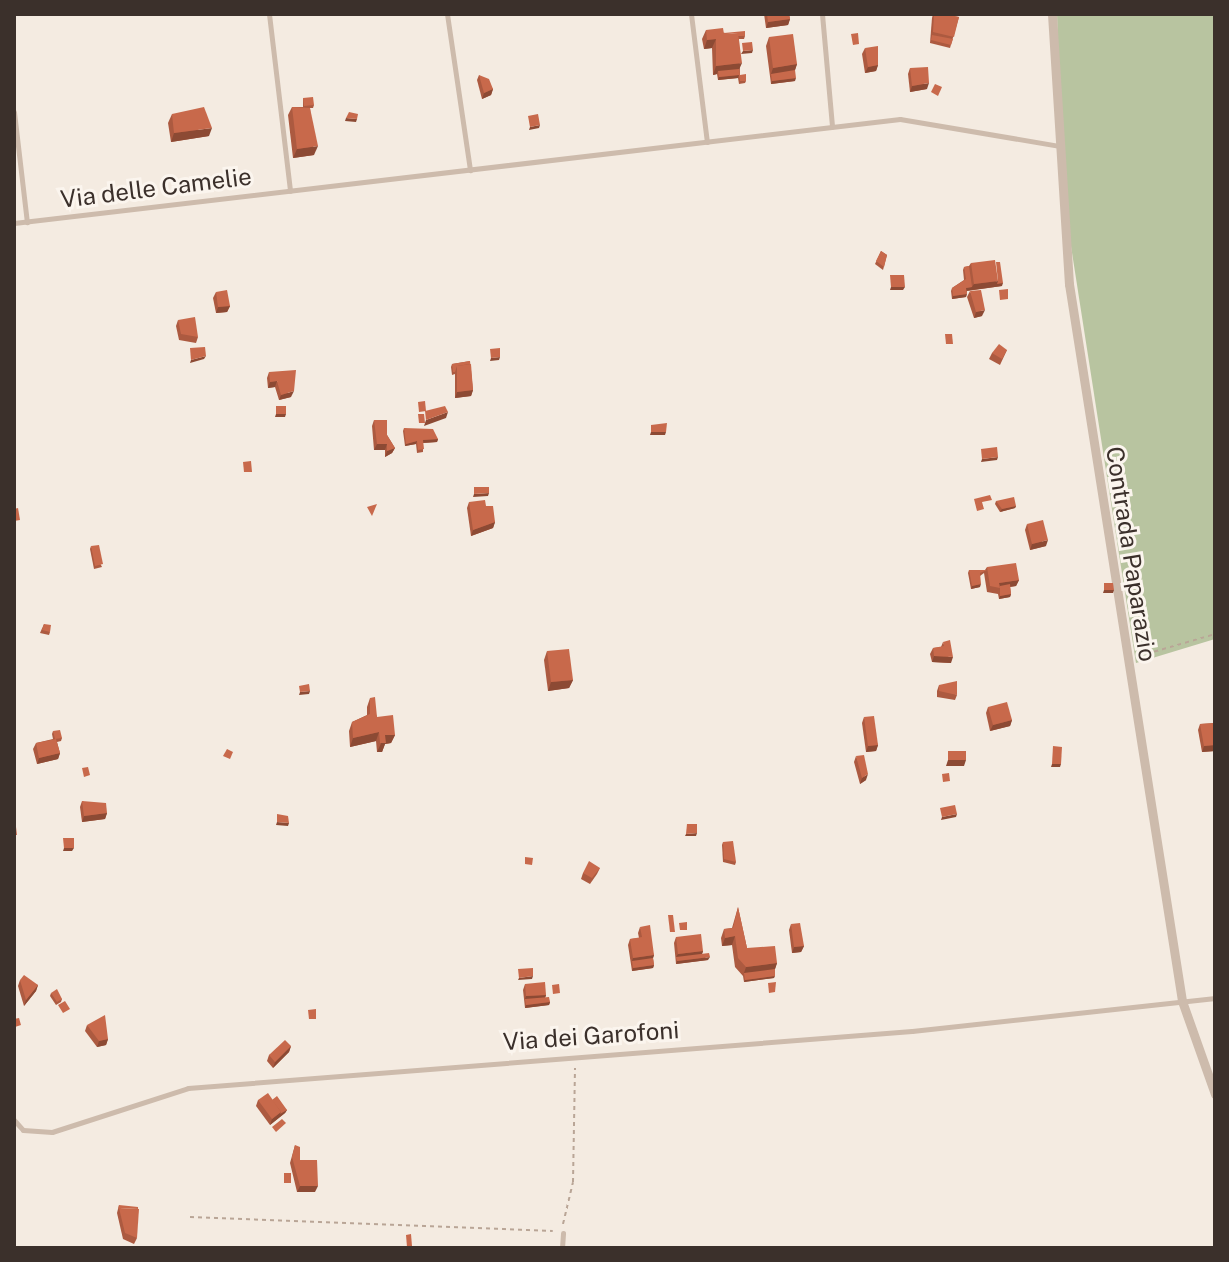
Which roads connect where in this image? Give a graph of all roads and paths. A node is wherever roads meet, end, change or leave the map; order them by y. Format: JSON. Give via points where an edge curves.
{"nodes":[{"id":1,"x":269,"y":14,"type":"edge"},
{"id":2,"x":447,"y":14,"type":"edge"},
{"id":3,"x":691,"y":14,"type":"edge"},
{"id":4,"x":822,"y":14,"type":"edge"},
{"id":5,"x":1052,"y":14,"type":"edge"},
{"id":6,"x":14,"y":112,"type":"edge"},
{"id":7,"x":832,"y":127,"type":"junction"},
{"id":8,"x":707,"y":142,"type":"junction"},
{"id":9,"x":1060,"y":146,"type":"junction"},
{"id":10,"x":470,"y":170,"type":"junction"},
{"id":11,"x":290,"y":191,"type":"junction"},
{"id":12,"x":27,"y":222,"type":"junction"},
{"id":13,"x":14,"y":223,"type":"edge"},
{"id":14,"x":1215,"y":634,"type":"edge"},
{"id":15,"x":1127,"y":660,"type":"junction"},
{"id":16,"x":1215,"y":998,"type":"edge"},
{"id":17,"x":1182,"y":1001,"type":"junction"},
{"id":18,"x":576,"y":1055,"type":"junction"},
{"id":19,"x":1215,"y":1094,"type":"edge"},
{"id":20,"x":14,"y":1120,"type":"edge"},
{"id":21,"x":190,"y":1217,"type":"dead end"},
{"id":22,"x":563,"y":1233,"type":"junction"},
{"id":23,"x":562,"y":1248,"type":"edge"}],
"edges":[{"from":1,"to":11,"type":"lane","name":"Via delle Camelie"},
{"from":2,"to":10,"type":"lane"},
{"from":3,"to":8,"type":"lane"},
{"from":4,"to":7,"type":"lane"},
{"from":5,"to":9,"type":"street","name":"Contrada Paparazio"},
{"from":6,"to":12,"type":"lane","name":"Via delle Camelie"},
{"from":7,"to":8,"type":"lane","name":"Via delle Camelie"},
{"from":7,"to":9,"type":"lane","name":"Via delle Camelie","via":[[900,119]]},
{"from":8,"to":10,"type":"lane","name":"Via delle Camelie"},
{"from":9,"to":15,"type":"street","name":"Contrada Paparazio","via":[[1069,284]]},
{"from":10,"to":11,"type":"lane","name":"Via delle Camelie"},
{"from":11,"to":12,"type":"lane","name":"Via delle Camelie"},
{"from":12,"to":13,"type":"lane","name":"Via delle Camelie"},
{"from":14,"to":15,"type":"path"},
{"from":15,"to":17,"type":"street","name":"Contrada Paparazio"},
{"from":16,"to":17,"type":"lane","name":"Via dei Garofoni"},
{"from":17,"to":18,"type":"lane","name":"Via dei Garofoni","via":[[912,1031]]},
{"from":17,"to":19,"type":"street","name":"Contrada Paparazio"},
{"from":18,"to":20,"type":"lane","name":"Via dei Garofoni","via":[[188,1088],[52,1132],[23,1130]]},
{"from":18,"to":22,"type":"path","via":[[573,1182],[564,1207]]},
{"from":21,"to":22,"type":"path"},
{"from":22,"to":23,"type":"lane"}]}
